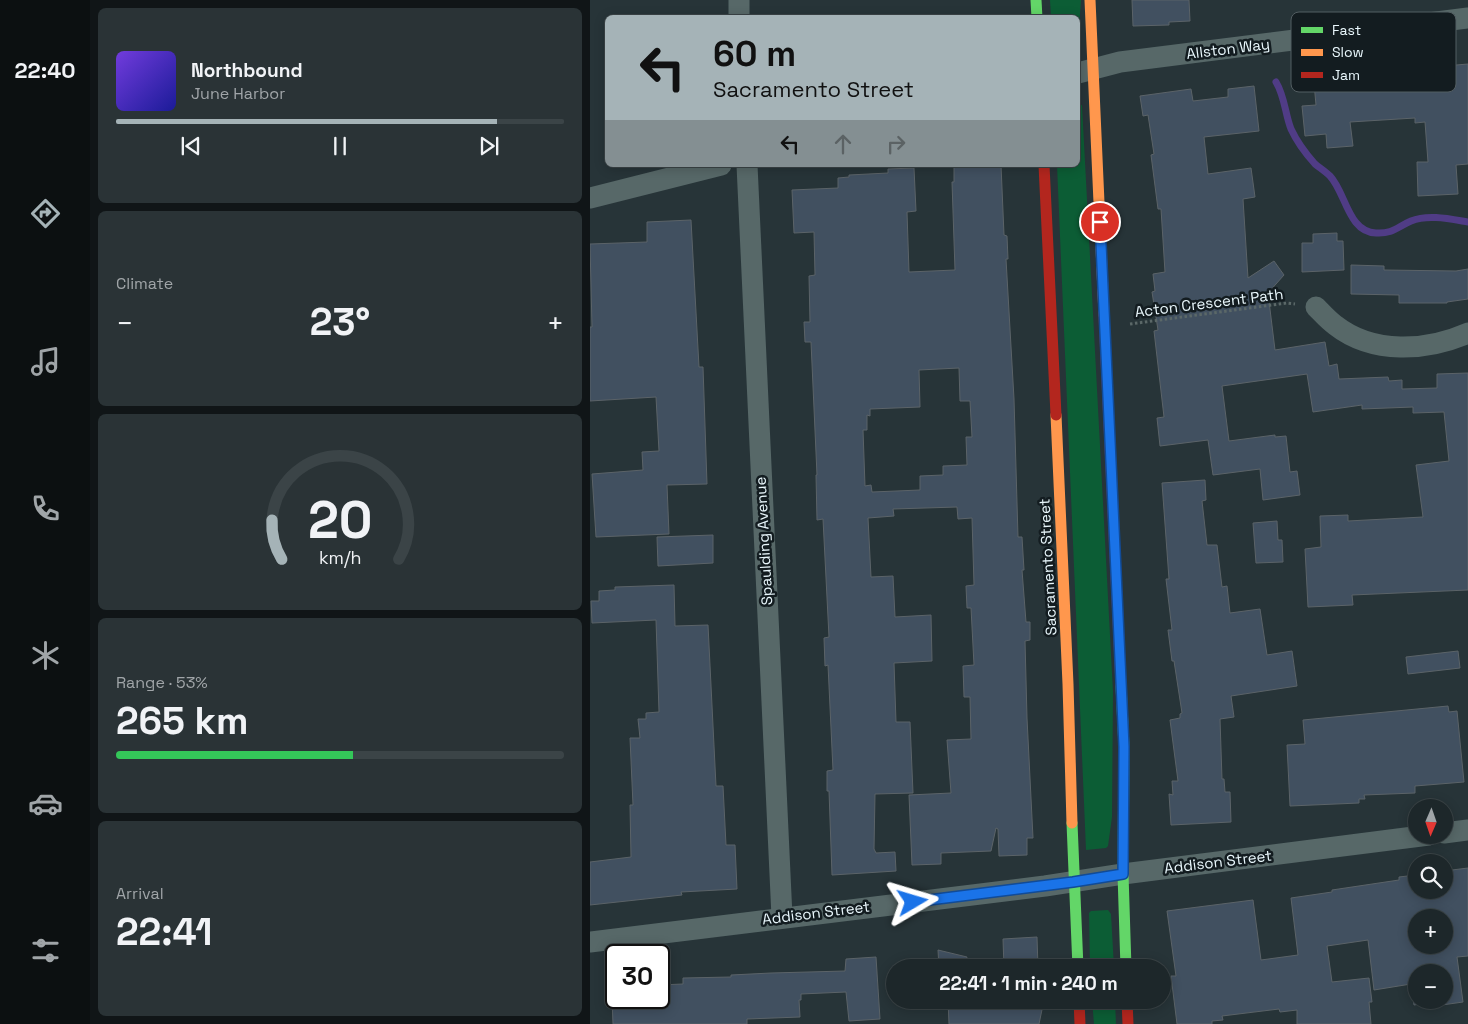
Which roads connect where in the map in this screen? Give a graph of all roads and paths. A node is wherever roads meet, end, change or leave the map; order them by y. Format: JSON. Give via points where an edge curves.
{"nodes":[{"id":1,"x":739,"y":0,"type":"edge"},
{"id":2,"x":1036,"y":0,"type":"edge"},
{"id":3,"x":1090,"y":0,"type":"edge"},
{"id":4,"x":739,"y":15,"type":"edge"},
{"id":5,"x":1037,"y":15,"type":"edge"},
{"id":6,"x":1291,"y":40,"type":"edge"},
{"id":7,"x":1085,"y":71,"type":"edge"},
{"id":8,"x":713,"y":167,"type":"edge"},
{"id":9,"x":746,"y":167,"type":"edge"},
{"id":10,"x":1044,"y":167,"type":"edge"},
{"id":11,"x":590,"y":198,"type":"edge"},
{"id":12,"x":1316,"y":307,"type":"joint"},
{"id":13,"x":1105,"y":328,"type":"junction"},
{"id":14,"x":1468,"y":332,"type":"edge"},
{"id":15,"x":1468,"y":830,"type":"edge"},
{"id":16,"x":1453,"y":832,"type":"edge"},
{"id":17,"x":1408,"y":838,"type":"edge"},
{"id":18,"x":1123,"y":874,"type":"junction"},
{"id":19,"x":1073,"y":882,"type":"junction"},
{"id":20,"x":782,"y":918,"type":"junction"},
{"id":21,"x":590,"y":942,"type":"edge"},
{"id":22,"x":1077,"y":959,"type":"edge"},
{"id":23,"x":1126,"y":959,"type":"edge"},
{"id":24,"x":1079,"y":1009,"type":"edge"},
{"id":25,"x":1127,"y":1009,"type":"edge"},
{"id":26,"x":1080,"y":1024,"type":"edge"},
{"id":27,"x":1128,"y":1024,"type":"edge"}],
"edges":[{"from":1,"to":4,"type":"street"},
{"from":2,"to":5,"type":"street"},
{"from":3,"to":7,"type":"street"},
{"from":6,"to":7,"type":"street","name":"Allston Way","via":[[1120,62]]},
{"from":7,"to":13,"type":"street"},
{"from":8,"to":11,"type":"street"},
{"from":9,"to":20,"type":"street","name":"Spaulding Avenue"},
{"from":10,"to":19,"type":"street","name":"Sacramento Street","via":[[1068,684]]},
{"from":12,"to":13,"type":"path","name":"Acton Crescent Path","via":[[1287,303]]},
{"from":12,"to":14,"type":"street","via":[[1336,326],[1363,341],[1391,347],[1422,347]]},
{"from":13,"to":18,"type":"street","via":[[1124,747]]},
{"from":15,"to":16,"type":"street"},
{"from":17,"to":18,"type":"street","name":"Addison Street"},
{"from":18,"to":19,"type":"street","name":"Addison Street"},
{"from":18,"to":23,"type":"street"},
{"from":19,"to":20,"type":"street","name":"Addison Street"},
{"from":19,"to":22,"type":"street","name":"Sacramento Street"},
{"from":20,"to":21,"type":"street","name":"Addison Street"},
{"from":24,"to":26,"type":"street"},
{"from":25,"to":27,"type":"street"}]}
